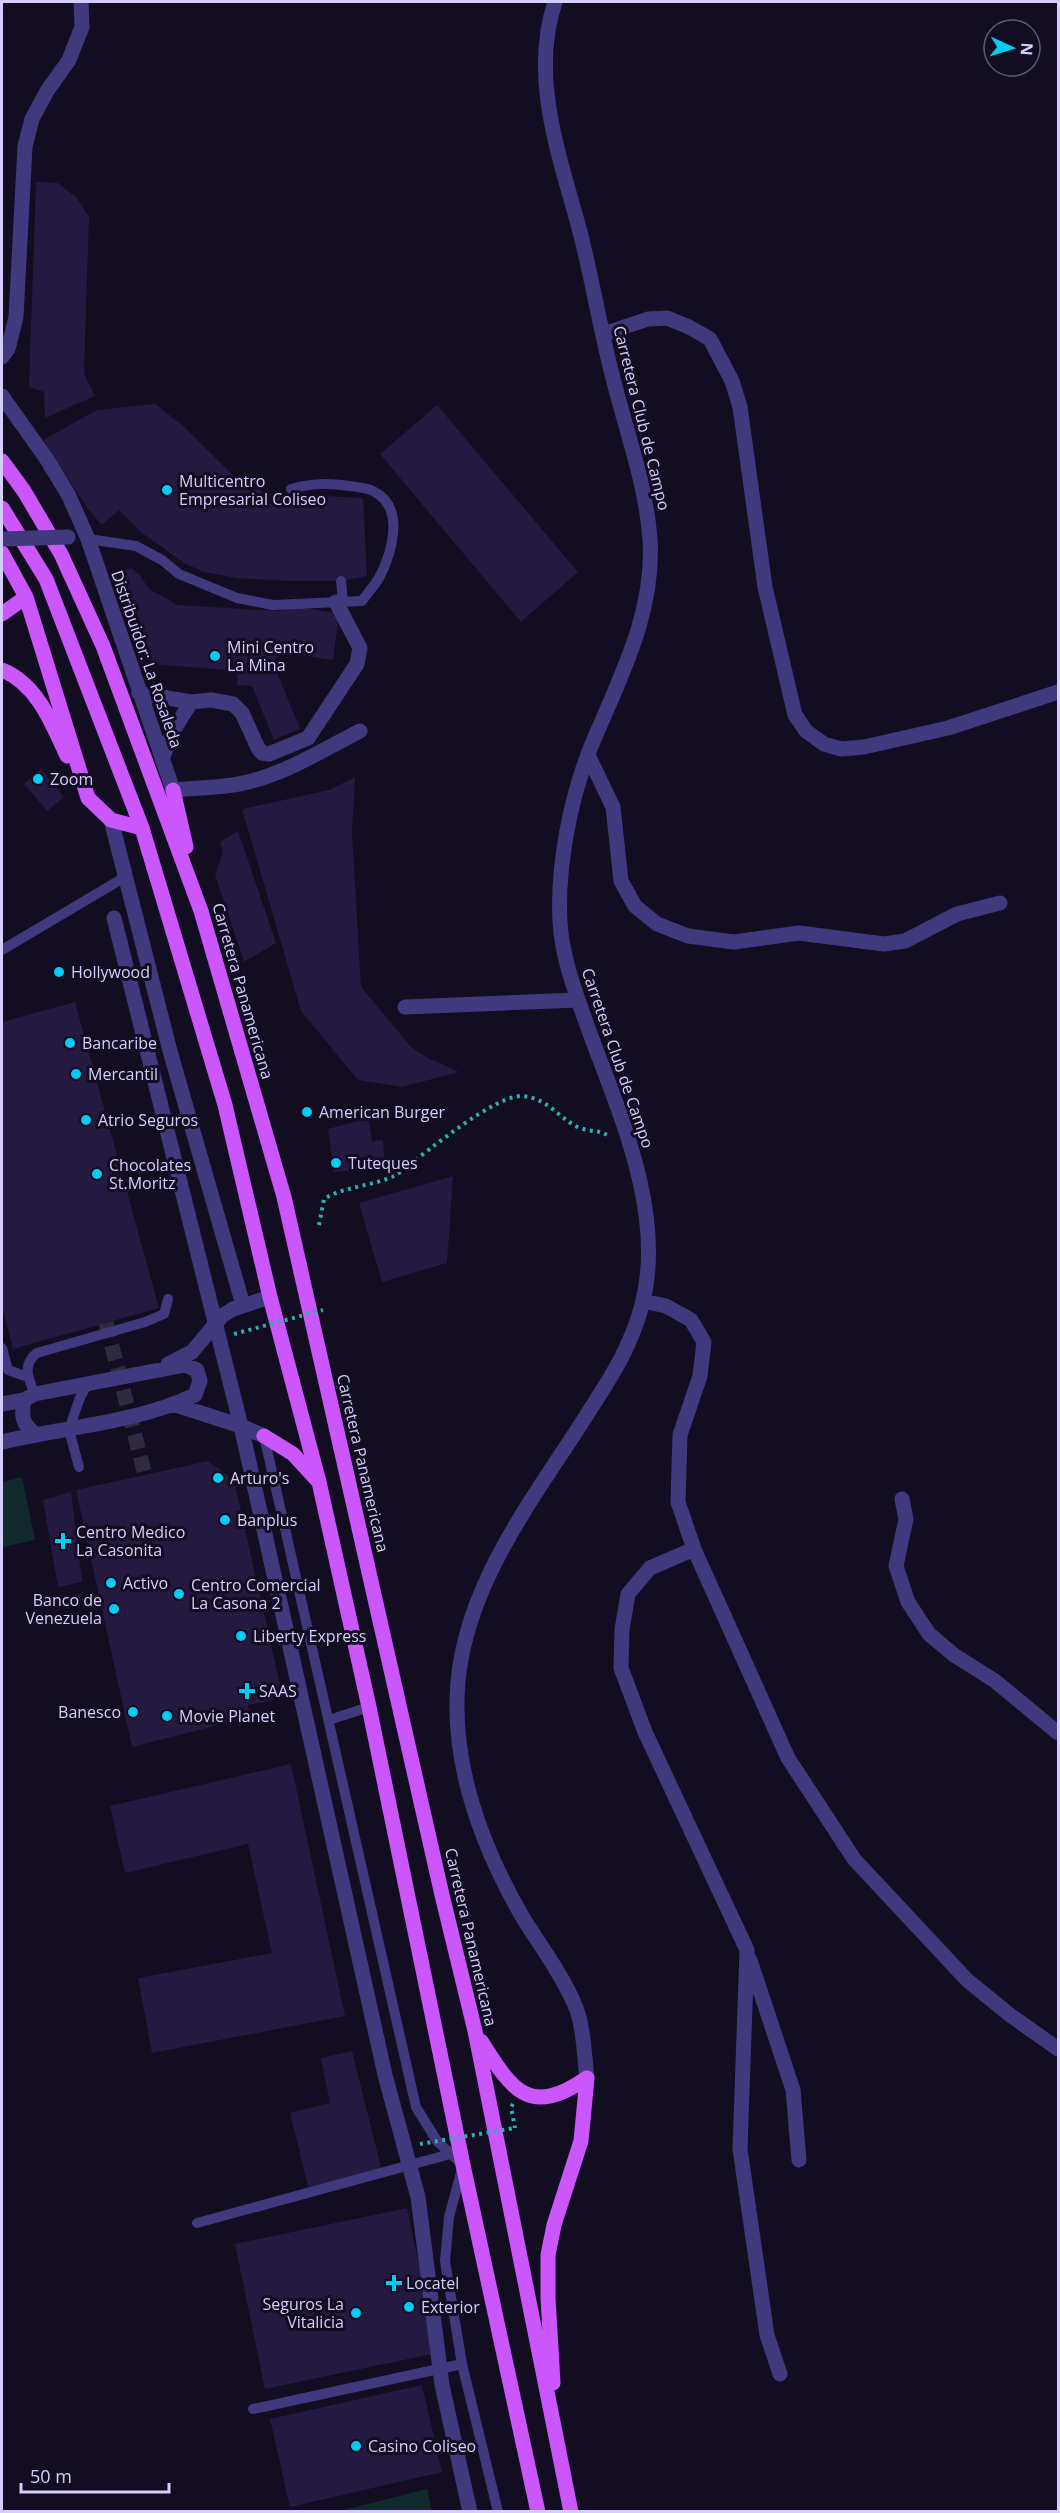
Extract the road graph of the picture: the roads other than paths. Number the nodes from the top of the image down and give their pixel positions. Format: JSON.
{"nodes":[{"id":1,"x":81,"y":2,"type":"edge"},
{"id":2,"x":555,"y":2,"type":"edge"},
{"id":3,"x":603,"y":334,"type":"junction"},
{"id":4,"x":2,"y":357,"type":"edge"},
{"id":5,"x":2,"y":396,"type":"edge"},
{"id":6,"x":2,"y":461,"type":"edge"},
{"id":7,"x":291,"y":489,"type":"dead end"},
{"id":8,"x":2,"y":508,"type":"edge"},
{"id":9,"x":2,"y":539,"type":"edge"},
{"id":10,"x":88,"y":539,"type":"junction"},
{"id":11,"x":2,"y":554,"type":"edge"},
{"id":12,"x":341,"y":581,"type":"dead end"},
{"id":13,"x":26,"y":597,"type":"junction"},
{"id":14,"x":339,"y":602,"type":"junction"},
{"id":15,"x":2,"y":614,"type":"edge"},
{"id":16,"x":2,"y":670,"type":"edge"},
{"id":17,"x":1059,"y":692,"type":"edge"},
{"id":18,"x":139,"y":693,"type":"junction"},
{"id":19,"x":191,"y":702,"type":"junction"},
{"id":20,"x":360,"y":731,"type":"dead end"},
{"id":21,"x":588,"y":754,"type":"junction"},
{"id":22,"x":162,"y":759,"type":"junction"},
{"id":23,"x":173,"y":790,"type":"junction"},
{"id":24,"x":87,"y":798,"type":"junction"},
{"id":25,"x":111,"y":820,"type":"junction"},
{"id":26,"x":142,"y":828,"type":"junction"},
{"id":27,"x":125,"y":877,"type":"junction"},
{"id":28,"x":1000,"y":903,"type":"dead end"},
{"id":29,"x":201,"y":911,"type":"junction"},
{"id":30,"x":114,"y":918,"type":"dead end"},
{"id":31,"x":2,"y":950,"type":"edge"},
{"id":32,"x":578,"y":1000,"type":"junction"},
{"id":33,"x":405,"y":1007,"type":"dead end"},
{"id":34,"x":270,"y":1297,"type":"junction"},
{"id":35,"x":168,"y":1299,"type":"dead end"},
{"id":36,"x":643,"y":1301,"type":"junction"},
{"id":37,"x":243,"y":1305,"type":"junction"},
{"id":38,"x":214,"y":1324,"type":"junction"},
{"id":39,"x":2,"y":1348,"type":"edge"},
{"id":40,"x":155,"y":1370,"type":"junction"},
{"id":41,"x":28,"y":1377,"type":"junction"},
{"id":42,"x":87,"y":1384,"type":"junction"},
{"id":43,"x":29,"y":1397,"type":"junction"},
{"id":44,"x":2,"y":1404,"type":"edge"},
{"id":45,"x":173,"y":1404,"type":"junction"},
{"id":46,"x":241,"y":1426,"type":"junction"},
{"id":47,"x":69,"y":1430,"type":"junction"},
{"id":48,"x":35,"y":1434,"type":"junction"},
{"id":49,"x":264,"y":1436,"type":"junction"},
{"id":50,"x":2,"y":1442,"type":"edge"},
{"id":51,"x":79,"y":1467,"type":"dead end"},
{"id":52,"x":319,"y":1482,"type":"junction"},
{"id":53,"x":902,"y":1499,"type":"dead end"},
{"id":54,"x":694,"y":1549,"type":"junction"},
{"id":55,"x":369,"y":1707,"type":"junction"},
{"id":56,"x":328,"y":1720,"type":"junction"},
{"id":57,"x":1059,"y":1733,"type":"edge"},
{"id":58,"x":747,"y":1950,"type":"junction"},
{"id":59,"x":475,"y":2031,"type":"junction"},
{"id":60,"x":1059,"y":2049,"type":"edge"},
{"id":61,"x":587,"y":2078,"type":"junction"},
{"id":62,"x":458,"y":2157,"type":"junction"},
{"id":63,"x":799,"y":2160,"type":"dead end"},
{"id":64,"x":410,"y":2164,"type":"junction"},
{"id":65,"x":197,"y":2223,"type":"dead end"},
{"id":66,"x":462,"y":2364,"type":"junction"},
{"id":67,"x":440,"y":2369,"type":"junction"},
{"id":68,"x":780,"y":2373,"type":"dead end"},
{"id":69,"x":253,"y":2409,"type":"dead end"},
{"id":70,"x":558,"y":2449,"type":"junction"},
{"id":71,"x":470,"y":2511,"type":"edge"},
{"id":72,"x":498,"y":2511,"type":"edge"},
{"id":73,"x":538,"y":2511,"type":"edge"},
{"id":74,"x":570,"y":2511,"type":"edge"},
{"id":75,"x":577,"y":2511,"type":"edge"}],
"edges":[{"from":1,"to":4,"type":"street"},
{"from":2,"to":3,"type":"street","name":"Carretera Club de Campo"},
{"from":3,"to":17,"type":"street"},
{"from":3,"to":21,"type":"street","name":"Carretera Club de Campo"},
{"from":5,"to":10,"type":"street","name":"Distribuidor: La Rosaleda"},
{"from":6,"to":29,"type":"main road","name":"Carretera Panamericana"},
{"from":7,"to":14,"type":"lane"},
{"from":8,"to":26,"type":"main road"},
{"from":9,"to":10,"type":"street","bridge":true},
{"from":10,"to":14,"type":"lane"},
{"from":10,"to":18,"type":"street","name":"Distribuidor: La Rosaleda"},
{"from":11,"to":13,"type":"main road"},
{"from":12,"to":14,"type":"lane"},
{"from":13,"to":15,"type":"main road"},
{"from":13,"to":24,"type":"main road"},
{"from":14,"to":19,"type":"street"},
{"from":16,"to":24,"type":"main road"},
{"from":18,"to":19,"type":"street"},
{"from":18,"to":22,"type":"street","name":"Distribuidor: La Rosaleda"},
{"from":19,"to":22,"type":"street"},
{"from":20,"to":23,"type":"street"},
{"from":21,"to":28,"type":"street"},
{"from":21,"to":32,"type":"street","name":"Carretera Club de Campo"},
{"from":22,"to":23,"type":"street","name":"Distribuidor: La Rosaleda"},
{"from":23,"to":29,"type":"main road"},
{"from":24,"to":25,"type":"main road"},
{"from":25,"to":26,"type":"main road"},
{"from":25,"to":27,"type":"street"},
{"from":26,"to":34,"type":"main road"},
{"from":27,"to":31,"type":"lane"},
{"from":27,"to":37,"type":"street"},
{"from":29,"to":59,"type":"main road","name":"Carretera Panamericana"},
{"from":30,"to":38,"type":"street"},
{"from":32,"to":33,"type":"street"},
{"from":32,"to":36,"type":"street","name":"Carretera Club de Campo"},
{"from":34,"to":37,"type":"street"},
{"from":34,"to":52,"type":"main road"},
{"from":35,"to":41,"type":"lane"},
{"from":36,"to":54,"type":"street"},
{"from":36,"to":61,"type":"street","name":"Carretera Club de Campo"},
{"from":37,"to":38,"type":"street"},
{"from":38,"to":40,"type":"street"},
{"from":38,"to":46,"type":"street"},
{"from":39,"to":41,"type":"lane"},
{"from":40,"to":42,"type":"street"},
{"from":40,"to":45,"type":"street"},
{"from":41,"to":43,"type":"lane"},
{"from":42,"to":43,"type":"street"},
{"from":42,"to":47,"type":"lane"},
{"from":43,"to":44,"type":"street"},
{"from":43,"to":48,"type":"street"},
{"from":45,"to":46,"type":"street"},
{"from":45,"to":47,"type":"street"},
{"from":46,"to":49,"type":"street"},
{"from":46,"to":64,"type":"street"},
{"from":47,"to":48,"type":"street"},
{"from":47,"to":51,"type":"lane"},
{"from":48,"to":50,"type":"street"},
{"from":49,"to":52,"type":"main road"},
{"from":49,"to":56,"type":"lane"},
{"from":52,"to":55,"type":"main road"},
{"from":53,"to":57,"type":"street"},
{"from":54,"to":58,"type":"street"},
{"from":54,"to":60,"type":"street"},
{"from":55,"to":56,"type":"lane"},
{"from":55,"to":62,"type":"main road"},
{"from":56,"to":62,"type":"lane"},
{"from":58,"to":63,"type":"street"},
{"from":58,"to":68,"type":"street"},
{"from":59,"to":61,"type":"main road"},
{"from":59,"to":70,"type":"main road","name":"Carretera Panamericana"},
{"from":61,"to":70,"type":"main road"},
{"from":62,"to":64,"type":"lane"},
{"from":62,"to":66,"type":"lane"},
{"from":62,"to":73,"type":"main road"},
{"from":64,"to":65,"type":"lane"},
{"from":64,"to":67,"type":"street"},
{"from":66,"to":67,"type":"lane"},
{"from":66,"to":72,"type":"lane"},
{"from":67,"to":69,"type":"lane"},
{"from":67,"to":71,"type":"street"},
{"from":70,"to":74,"type":"main road","name":"Carretera Panamericana"},
{"from":70,"to":75,"type":"main road"}]}
